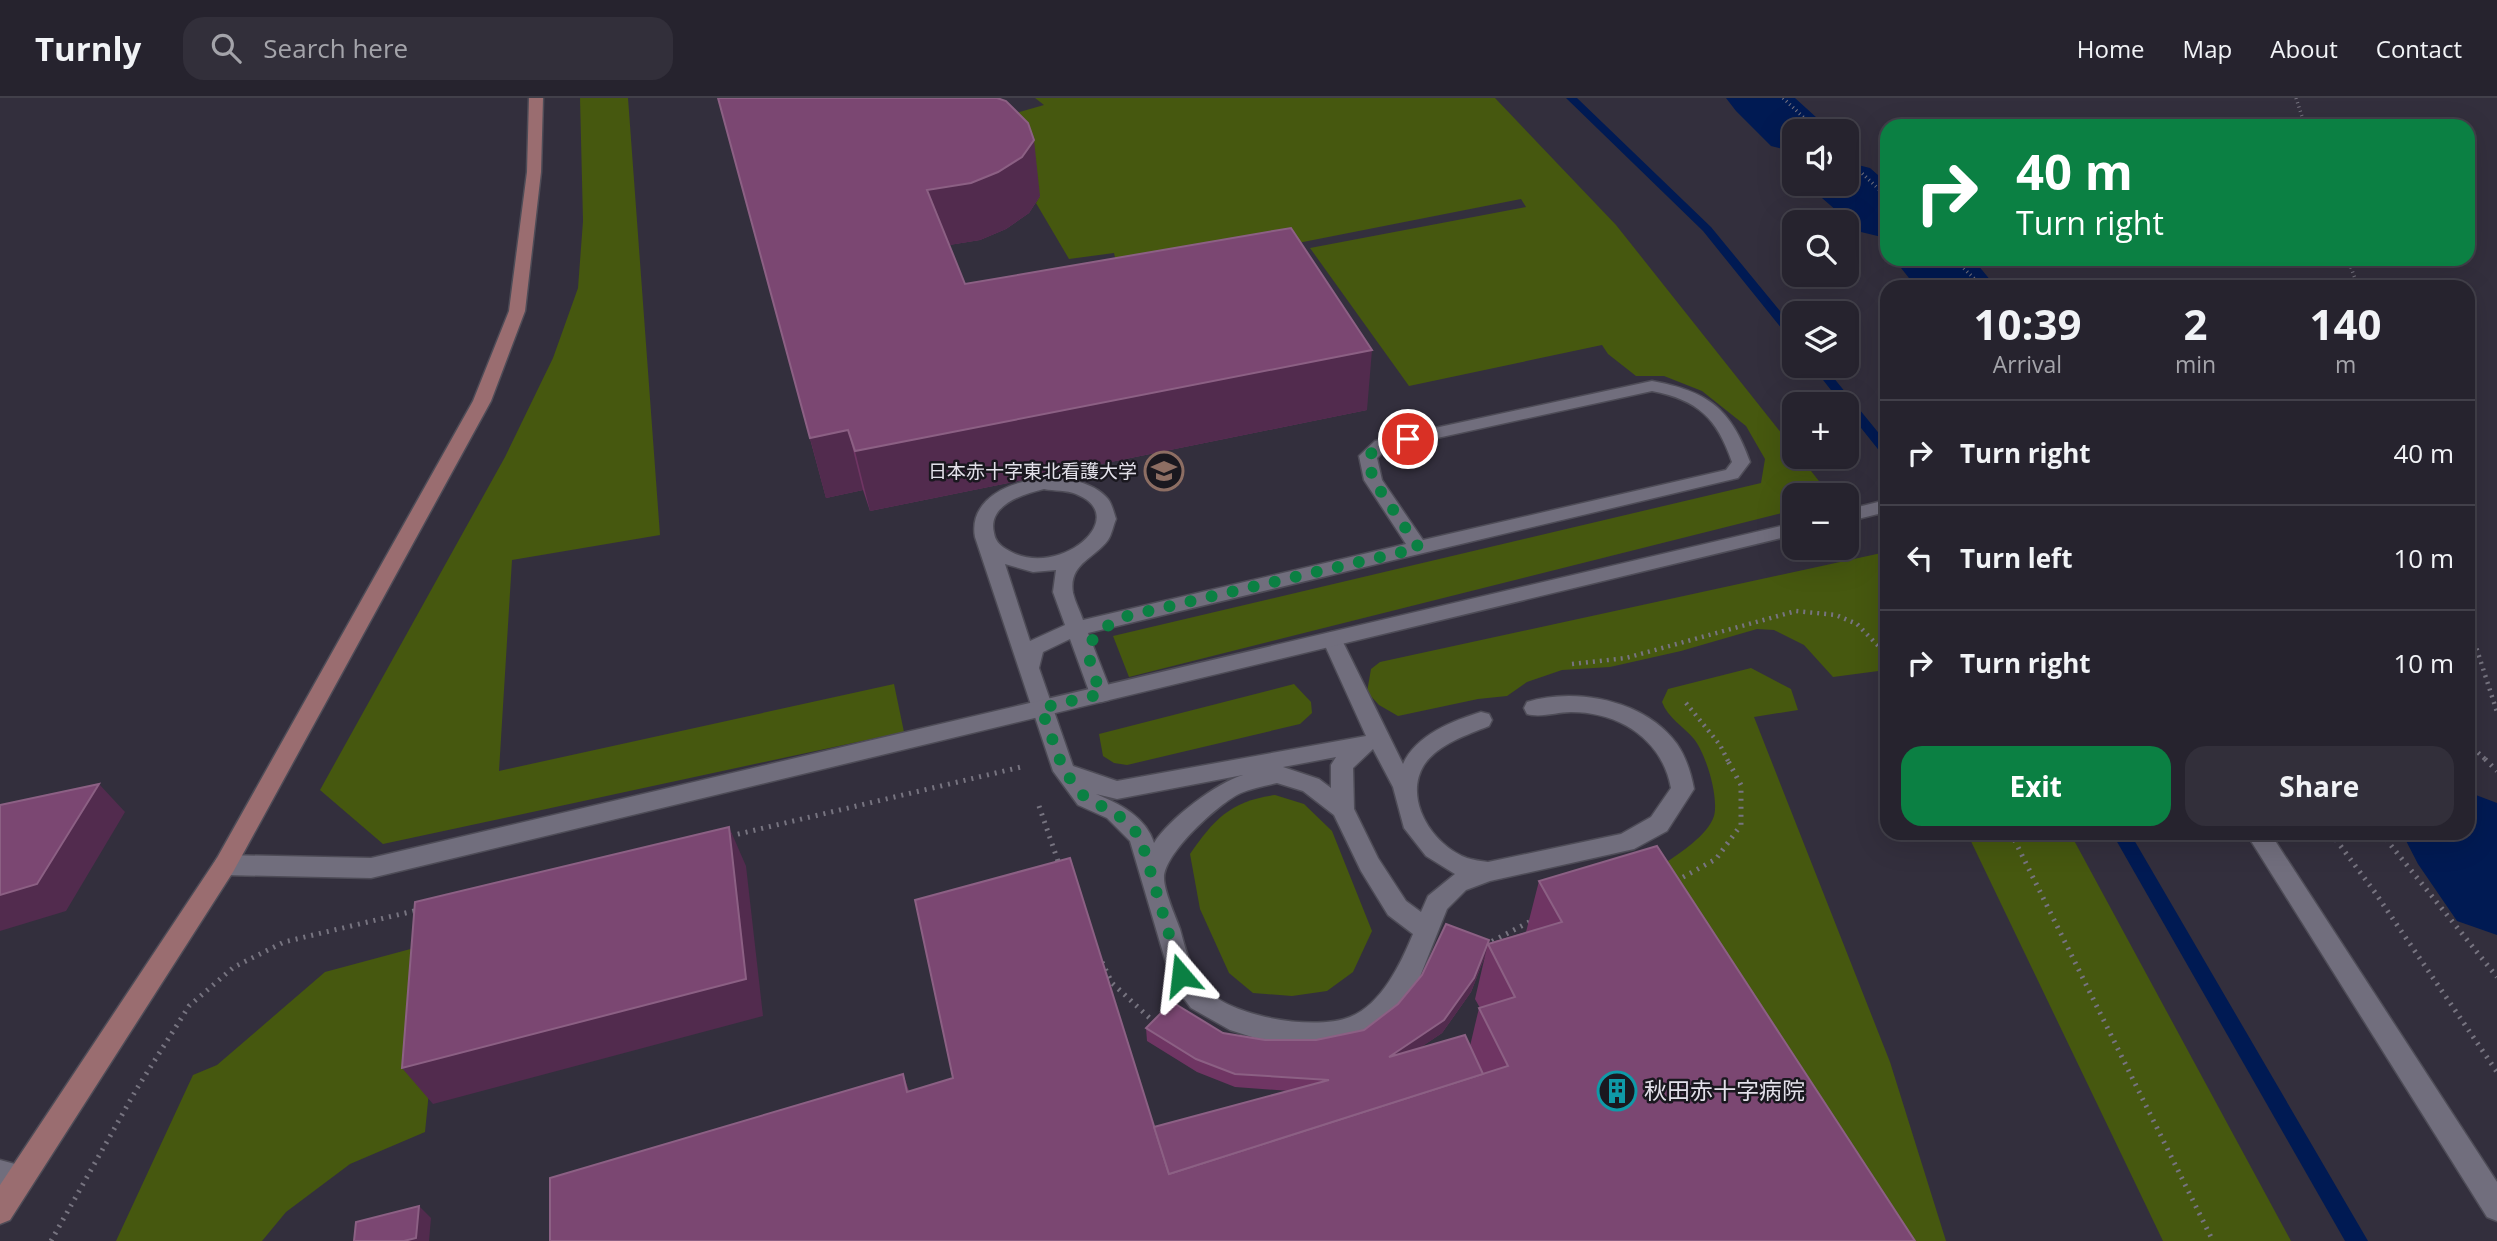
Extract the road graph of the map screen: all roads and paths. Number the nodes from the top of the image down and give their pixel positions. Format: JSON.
{"nodes":[{"id":1,"x":536,"y":98,"type":"edge"},
{"id":2,"x":1783,"y":98,"type":"edge"},
{"id":3,"x":2296,"y":98,"type":"edge"},
{"id":4,"x":1805,"y":119,"type":"edge"},
{"id":5,"x":2303,"y":119,"type":"edge"},
{"id":6,"x":1859,"y":170,"type":"edge"},
{"id":7,"x":1880,"y":190,"type":"edge"},
{"id":8,"x":1961,"y":266,"type":"edge"},
{"id":9,"x":1976,"y":280,"type":"edge"},
{"id":10,"x":1880,"y":508,"type":"edge"},
{"id":11,"x":1859,"y":513,"type":"edge"},
{"id":12,"x":1782,"y":532,"type":"edge"},
{"id":13,"x":989,"y":544,"type":"junction"},
{"id":14,"x":1419,"y":548,"type":"junction"},
{"id":15,"x":1074,"y":559,"type":"junction"},
{"id":16,"x":1123,"y":617,"type":"junction"},
{"id":17,"x":1073,"y":618,"type":"junction"},
{"id":18,"x":1332,"y":639,"type":"junction"},
{"id":19,"x":2475,"y":644,"type":"edge"},
{"id":20,"x":1880,"y":648,"type":"edge"},
{"id":21,"x":1088,"y":659,"type":"junction"},
{"id":22,"x":1564,"y":665,"type":"dead end"},
{"id":23,"x":1028,"y":669,"type":"junction"},
{"id":24,"x":1101,"y":694,"type":"junction"},
{"id":25,"x":1686,"y":703,"type":"dead end"},
{"id":26,"x":1041,"y":708,"type":"junction"},
{"id":27,"x":1535,"y":708,"type":"dead end"},
{"id":28,"x":2497,"y":712,"type":"edge"},
{"id":29,"x":1481,"y":720,"type":"dead end"},
{"id":30,"x":1371,"y":742,"type":"junction"},
{"id":31,"x":2475,"y":750,"type":"edge"},
{"id":32,"x":1064,"y":771,"type":"junction"},
{"id":33,"x":2497,"y":771,"type":"edge"},
{"id":34,"x":1029,"y":778,"type":"dead end"},
{"id":35,"x":1404,"y":787,"type":"junction"},
{"id":36,"x":1038,"y":804,"type":"dead end"},
{"id":37,"x":1343,"y":808,"type":"junction"},
{"id":38,"x":728,"y":836,"type":"edge"},
{"id":39,"x":2014,"y":840,"type":"edge"},
{"id":40,"x":2262,"y":840,"type":"edge"},
{"id":41,"x":2336,"y":840,"type":"edge"},
{"id":42,"x":2387,"y":840,"type":"edge"},
{"id":43,"x":225,"y":865,"type":"junction"},
{"id":44,"x":1061,"y":867,"type":"edge"},
{"id":45,"x":1488,"y":872,"type":"junction"},
{"id":46,"x":1152,"y":877,"type":"junction"},
{"id":47,"x":1666,"y":887,"type":"edge"},
{"id":48,"x":432,"y":907,"type":"edge"},
{"id":49,"x":1544,"y":918,"type":"edge"},
{"id":50,"x":1426,"y":930,"type":"junction"},
{"id":51,"x":1096,"y":950,"type":"edge"},
{"id":52,"x":1475,"y":950,"type":"edge"},
{"id":53,"x":2497,"y":977,"type":"edge"},
{"id":54,"x":1165,"y":1030,"type":"edge"},
{"id":55,"x":2497,"y":1072,"type":"edge"},
{"id":56,"x":10,"y":1175,"type":"edge"},
{"id":57,"x":2497,"y":1207,"type":"edge"},
{"id":58,"x":0,"y":1210,"type":"edge"},
{"id":59,"x":51,"y":1241,"type":"edge"},
{"id":60,"x":2213,"y":1241,"type":"edge"}],
"edges":[{"from":1,"to":43,"type":"street"},
{"from":2,"to":4,"type":"path"},
{"from":3,"to":5,"type":"path"},
{"from":6,"to":7,"type":"path"},
{"from":8,"to":9,"type":"path"},
{"from":10,"to":11,"type":"street"},
{"from":12,"to":18,"type":"street"},
{"from":13,"to":15,"type":"street"},
{"from":13,"to":15,"type":"street"},
{"from":13,"to":23,"type":"street"},
{"from":14,"to":14,"type":"street"},
{"from":14,"to":16,"type":"street"},
{"from":15,"to":17,"type":"street"},
{"from":16,"to":17,"type":"street"},
{"from":16,"to":21,"type":"street"},
{"from":17,"to":21,"type":"street"},
{"from":17,"to":23,"type":"street"},
{"from":18,"to":24,"type":"street"},
{"from":18,"to":30,"type":"street"},
{"from":19,"to":28,"type":"path"},
{"from":20,"to":22,"type":"path"},
{"from":21,"to":24,"type":"street"},
{"from":23,"to":26,"type":"street"},
{"from":24,"to":26,"type":"street"},
{"from":25,"to":47,"type":"path"},
{"from":26,"to":32,"type":"street"},
{"from":26,"to":43,"type":"street"},
{"from":27,"to":45,"type":"street"},
{"from":29,"to":35,"type":"street"},
{"from":30,"to":32,"type":"street"},
{"from":30,"to":35,"type":"street"},
{"from":30,"to":37,"type":"street"},
{"from":31,"to":33,"type":"path"},
{"from":32,"to":46,"type":"street"},
{"from":34,"to":38,"type":"path"},
{"from":35,"to":45,"type":"street"},
{"from":36,"to":44,"type":"path"},
{"from":37,"to":46,"type":"street"},
{"from":37,"to":50,"type":"street"},
{"from":39,"to":60,"type":"path"},
{"from":40,"to":57,"type":"street"},
{"from":41,"to":55,"type":"path"},
{"from":42,"to":53,"type":"path"},
{"from":43,"to":56,"type":"street"},
{"from":45,"to":50,"type":"street"},
{"from":46,"to":50,"type":"street"},
{"from":48,"to":59,"type":"path"},
{"from":49,"to":52,"type":"path"},
{"from":51,"to":54,"type":"path"},
{"from":56,"to":58,"type":"street"}]}
